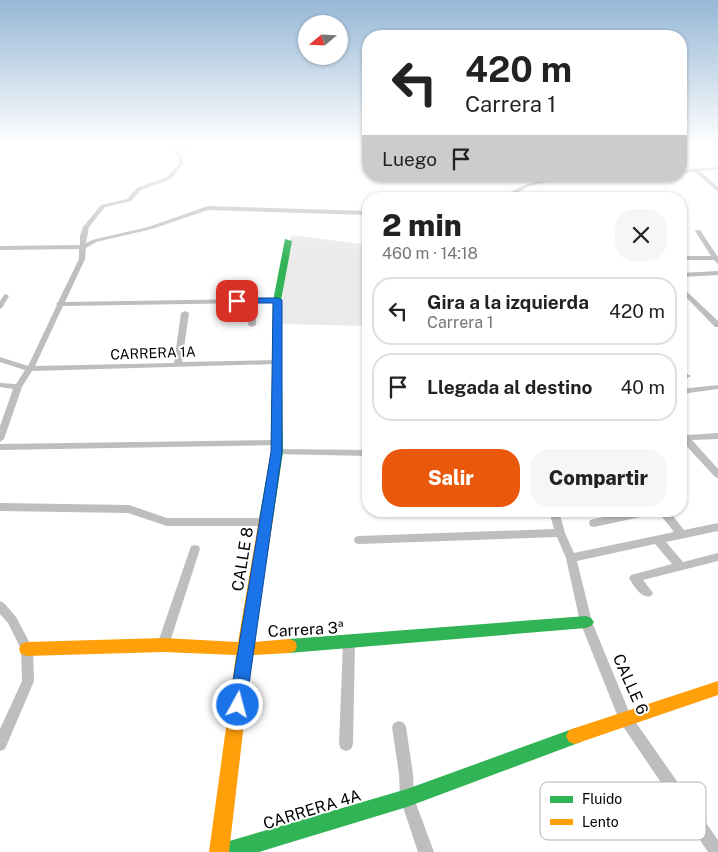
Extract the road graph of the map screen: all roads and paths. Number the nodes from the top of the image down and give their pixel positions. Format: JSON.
{"nodes":[{"id":1,"x":153,"y":184,"type":"edge"},
{"id":2,"x":535,"y":184,"type":"edge"},
{"id":3,"x":715,"y":185,"type":"edge"},
{"id":4,"x":718,"y":190,"type":"edge"},
{"id":5,"x":513,"y":192,"type":"edge"},
{"id":6,"x":362,"y":213,"type":"edge"},
{"id":7,"x":698,"y":231,"type":"dead end"},
{"id":8,"x":288,"y":241,"type":"dead end"},
{"id":9,"x":82,"y":247,"type":"junction"},
{"id":10,"x":0,"y":248,"type":"edge"},
{"id":11,"x":687,"y":256,"type":"edge"},
{"id":12,"x":717,"y":260,"type":"edge"},
{"id":13,"x":718,"y":273,"type":"edge"},
{"id":14,"x":687,"y":275,"type":"edge"},
{"id":15,"x":687,"y":294,"type":"edge"},
{"id":16,"x":6,"y":296,"type":"dead end"},
{"id":17,"x":254,"y":300,"type":"junction"},
{"id":18,"x":278,"y":300,"type":"junction"},
{"id":19,"x":59,"y":304,"type":"junction"},
{"id":20,"x":0,"y":307,"type":"edge"},
{"id":21,"x":185,"y":313,"type":"dead end"},
{"id":22,"x":252,"y":325,"type":"dead end"},
{"id":23,"x":718,"y":325,"type":"edge"},
{"id":24,"x":0,"y":359,"type":"edge"},
{"id":25,"x":278,"y":362,"type":"junction"},
{"id":26,"x":178,"y":365,"type":"junction"},
{"id":27,"x":30,"y":369,"type":"junction"},
{"id":28,"x":0,"y":384,"type":"edge"},
{"id":29,"x":18,"y":387,"type":"junction"},
{"id":30,"x":718,"y":387,"type":"edge"},
{"id":31,"x":687,"y":391,"type":"edge"},
{"id":32,"x":3,"y":424,"type":"edge"},
{"id":33,"x":718,"y":436,"type":"edge"},
{"id":34,"x":687,"y":437,"type":"edge"},
{"id":35,"x":0,"y":439,"type":"edge"},
{"id":36,"x":687,"y":441,"type":"edge"},
{"id":37,"x":0,"y":447,"type":"edge"},
{"id":38,"x":276,"y":448,"type":"junction"},
{"id":39,"x":362,"y":453,"type":"edge"},
{"id":40,"x":718,"y":475,"type":"edge"},
{"id":41,"x":0,"y":506,"type":"edge"},
{"id":42,"x":556,"y":517,"type":"edge"},
{"id":43,"x":624,"y":517,"type":"edge"},
{"id":44,"x":668,"y":517,"type":"edge"},
{"id":45,"x":264,"y":522,"type":"junction"},
{"id":46,"x":594,"y":523,"type":"dead end"},
{"id":47,"x":718,"y":528,"type":"edge"},
{"id":48,"x":560,"y":533,"type":"junction"},
{"id":49,"x":682,"y":535,"type":"junction"},
{"id":50,"x":359,"y":540,"type":"dead end"},
{"id":51,"x":658,"y":540,"type":"junction"},
{"id":52,"x":195,"y":549,"type":"dead end"},
{"id":53,"x":718,"y":557,"type":"edge"},
{"id":54,"x":571,"y":558,"type":"junction"},
{"id":55,"x":680,"y":566,"type":"junction"},
{"id":56,"x":647,"y":593,"type":"dead end"},
{"id":57,"x":0,"y":606,"type":"edge"},
{"id":58,"x":586,"y":622,"type":"junction"},
{"id":59,"x":349,"y":643,"type":"junction"},
{"id":60,"x":163,"y":645,"type":"junction"},
{"id":61,"x":27,"y":649,"type":"junction"},
{"id":62,"x":245,"y":649,"type":"junction"},
{"id":63,"x":718,"y":688,"type":"edge"},
{"id":64,"x":625,"y":718,"type":"junction"},
{"id":65,"x":399,"y":728,"type":"dead end"},
{"id":66,"x":0,"y":744,"type":"edge"},
{"id":67,"x":346,"y":744,"type":"dead end"},
{"id":68,"x":669,"y":782,"type":"edge"},
{"id":69,"x":406,"y":798,"type":"junction"},
{"id":70,"x":706,"y":836,"type":"edge"},
{"id":71,"x":219,"y":852,"type":"edge"},
{"id":72,"x":226,"y":852,"type":"edge"},
{"id":73,"x":426,"y":852,"type":"edge"},
{"id":74,"x":717,"y":852,"type":"edge"}],
"edges":[{"from":1,"to":9,"type":"street"},
{"from":2,"to":5,"type":"street"},
{"from":3,"to":4,"type":"street"},
{"from":6,"to":9,"type":"street"},
{"from":7,"to":12,"type":"street"},
{"from":8,"to":18,"type":"street","name":"CALLE 8"},
{"from":9,"to":10,"type":"street"},
{"from":9,"to":19,"type":"street"},
{"from":11,"to":12,"type":"street"},
{"from":13,"to":14,"type":"street"},
{"from":15,"to":23,"type":"street"},
{"from":16,"to":20,"type":"street"},
{"from":17,"to":18,"type":"street"},
{"from":17,"to":19,"type":"street"},
{"from":17,"to":22,"type":"street"},
{"from":18,"to":25,"type":"street","name":"CALLE 8"},
{"from":19,"to":27,"type":"street"},
{"from":21,"to":26,"type":"street"},
{"from":24,"to":27,"type":"street","name":"CARRERA 1A"},
{"from":25,"to":26,"type":"street","name":"CARRERA 1A"},
{"from":25,"to":38,"type":"street","name":"CALLE 8"},
{"from":26,"to":27,"type":"street","name":"CARRERA 1A"},
{"from":27,"to":29,"type":"street"},
{"from":28,"to":29,"type":"street"},
{"from":29,"to":32,"type":"street"},
{"from":30,"to":31,"type":"street"},
{"from":32,"to":35,"type":"street"},
{"from":33,"to":34,"type":"street"},
{"from":36,"to":40,"type":"street"},
{"from":37,"to":38,"type":"street"},
{"from":38,"to":39,"type":"street"},
{"from":38,"to":45,"type":"street","name":"CALLE 8"},
{"from":41,"to":45,"type":"street"},
{"from":42,"to":48,"type":"street","name":"CALLE 6"},
{"from":43,"to":46,"type":"street"},
{"from":44,"to":49,"type":"street"},
{"from":45,"to":62,"type":"street","name":"CALLE 8"},
{"from":47,"to":49,"type":"street"},
{"from":48,"to":50,"type":"street"},
{"from":48,"to":54,"type":"street","name":"CALLE 6"},
{"from":49,"to":51,"type":"street"},
{"from":51,"to":54,"type":"street"},
{"from":51,"to":55,"type":"street"},
{"from":52,"to":60,"type":"street"},
{"from":53,"to":55,"type":"street"},
{"from":54,"to":58,"type":"street","name":"CALLE 6"},
{"from":55,"to":56,"type":"street"},
{"from":57,"to":61,"type":"street"},
{"from":58,"to":59,"type":"street","name":"Carrera 3ª"},
{"from":58,"to":64,"type":"street","name":"CALLE 6"},
{"from":59,"to":62,"type":"street","name":"Carrera 3ª"},
{"from":59,"to":67,"type":"street"},
{"from":60,"to":61,"type":"street","name":"Carrera 3ª"},
{"from":60,"to":62,"type":"street","name":"Carrera 3ª"},
{"from":61,"to":66,"type":"street"},
{"from":62,"to":71,"type":"street","name":"CALLE 8"},
{"from":63,"to":64,"type":"street","name":"CARRERA 4A"},
{"from":64,"to":68,"type":"street","name":"CALLE 6"},
{"from":64,"to":69,"type":"street","name":"CARRERA 4A"},
{"from":65,"to":69,"type":"street"},
{"from":69,"to":72,"type":"street","name":"CARRERA 4A"},
{"from":69,"to":73,"type":"street"},
{"from":70,"to":74,"type":"street","name":"CALLE 6"}]}
